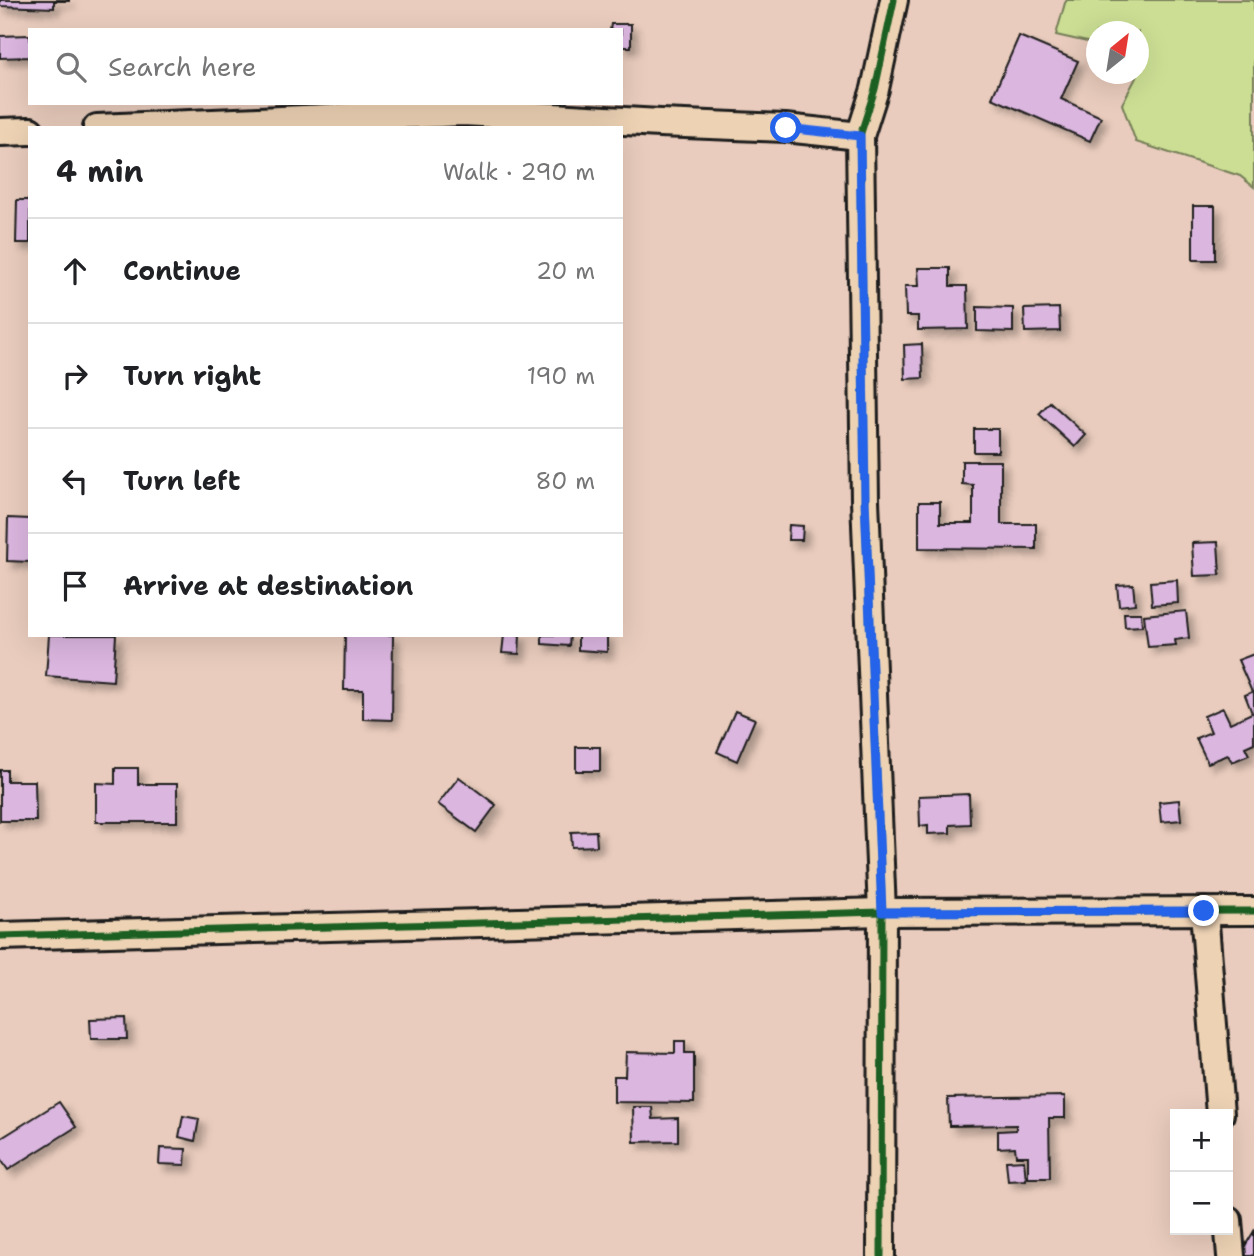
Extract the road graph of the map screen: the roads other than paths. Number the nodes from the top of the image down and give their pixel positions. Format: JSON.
{"nodes":[{"id":1,"x":894,"y":0,"type":"edge"},
{"id":2,"x":143,"y":126,"type":"edge"},
{"id":3,"x":28,"y":131,"type":"edge"},
{"id":4,"x":0,"y":132,"type":"edge"},
{"id":5,"x":860,"y":136,"type":"junction"},
{"id":6,"x":1204,"y":911,"type":"junction"},
{"id":7,"x":1254,"y":911,"type":"edge"},
{"id":8,"x":882,"y":912,"type":"junction"},
{"id":9,"x":0,"y":936,"type":"edge"},
{"id":10,"x":1220,"y":1109,"type":"edge"},
{"id":11,"x":1229,"y":1235,"type":"edge"},
{"id":12,"x":881,"y":1256,"type":"edge"},
{"id":13,"x":1231,"y":1256,"type":"edge"}],
"edges":[{"from":1,"to":5,"type":"street"},
{"from":2,"to":5,"type":"street"},
{"from":3,"to":4,"type":"street"},
{"from":5,"to":8,"type":"street"},
{"from":6,"to":7,"type":"street"},
{"from":6,"to":8,"type":"street"},
{"from":6,"to":10,"type":"street"},
{"from":8,"to":9,"type":"street"},
{"from":8,"to":12,"type":"street"},
{"from":11,"to":13,"type":"street"}]}
